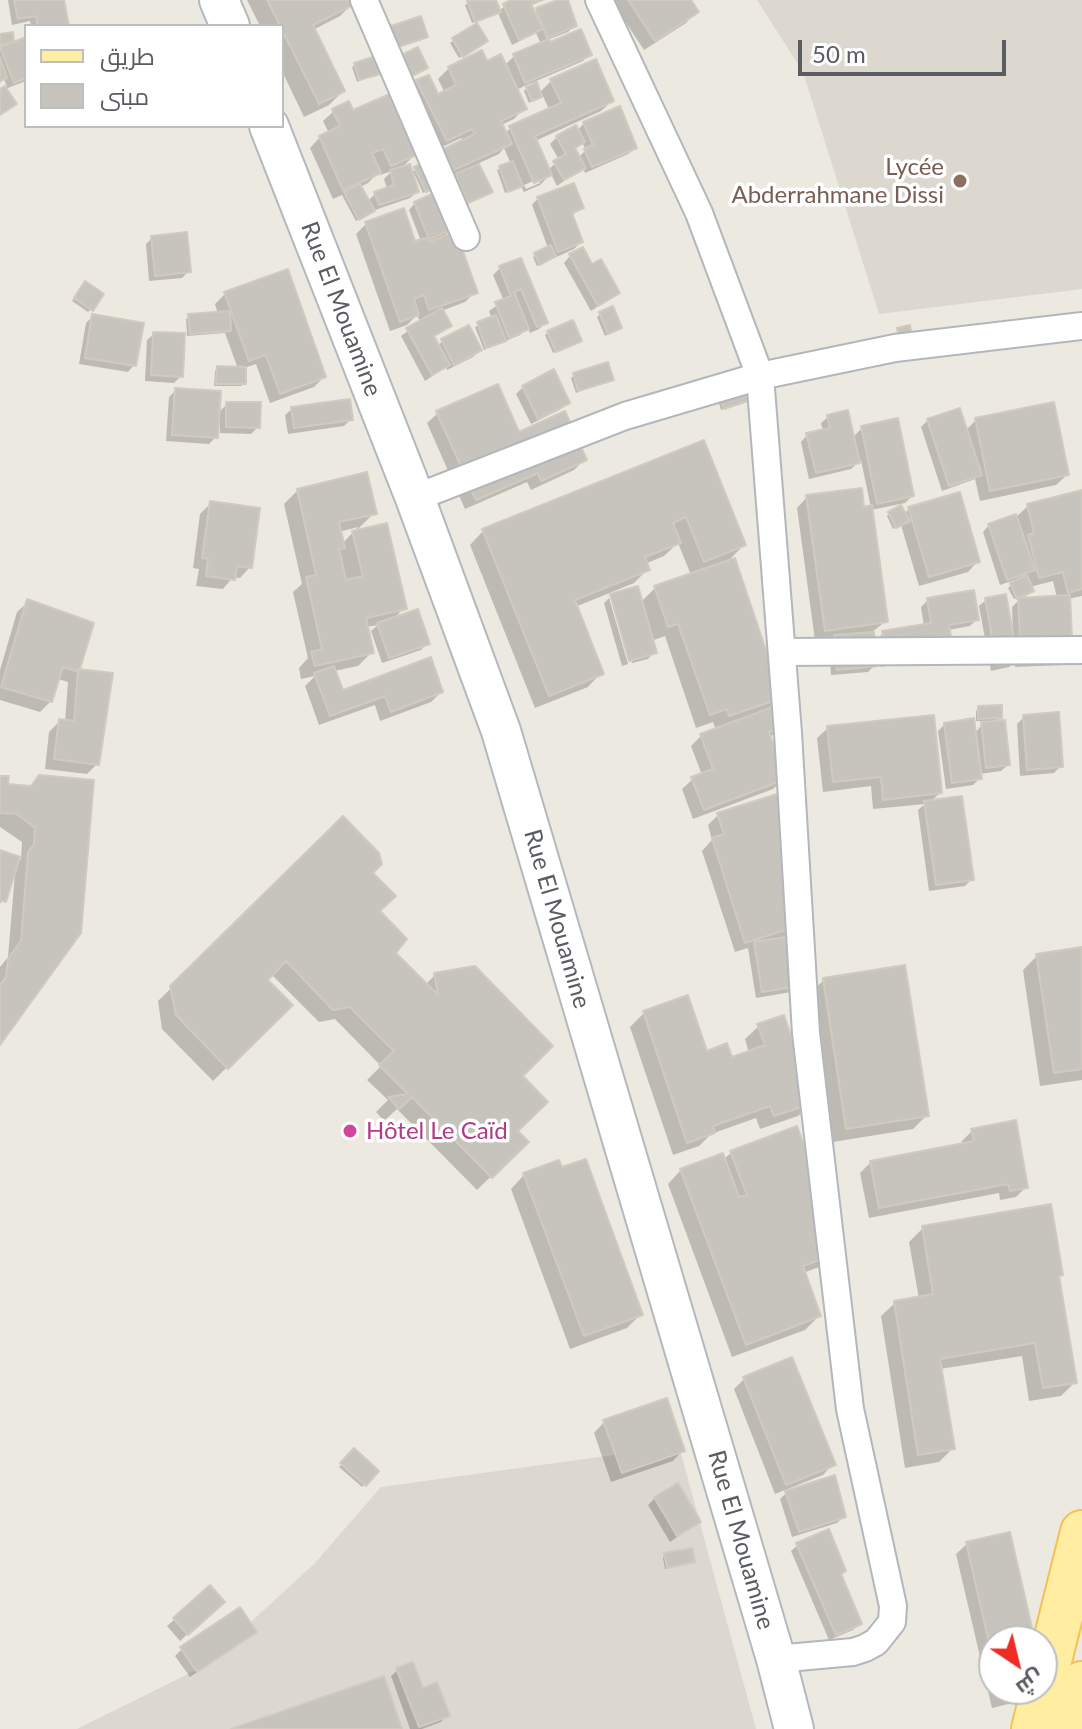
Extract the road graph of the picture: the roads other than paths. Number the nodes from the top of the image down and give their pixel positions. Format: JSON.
{"nodes":[{"id":1,"x":219,"y":0,"type":"edge"},
{"id":2,"x":364,"y":0,"type":"edge"},
{"id":3,"x":599,"y":0,"type":"edge"},
{"id":4,"x":229,"y":24,"type":"edge"},
{"id":5,"x":270,"y":128,"type":"edge"},
{"id":6,"x":466,"y":237,"type":"dead end"},
{"id":7,"x":1082,"y":326,"type":"edge"},
{"id":8,"x":760,"y":376,"type":"junction"},
{"id":9,"x":415,"y":498,"type":"junction"},
{"id":10,"x":1082,"y":650,"type":"edge"},
{"id":11,"x":782,"y":652,"type":"junction"},
{"id":12,"x":1082,"y":1532,"type":"edge"},
{"id":13,"x":776,"y":1659,"type":"junction"},
{"id":14,"x":1082,"y":1683,"type":"edge"},
{"id":15,"x":794,"y":1729,"type":"edge"},
{"id":16,"x":1033,"y":1729,"type":"edge"},
{"id":17,"x":1072,"y":1729,"type":"edge"}],
"edges":[{"from":1,"to":4,"type":"main road"},
{"from":2,"to":6,"type":"street"},
{"from":3,"to":8,"type":"street"},
{"from":5,"to":9,"type":"main road","name":"Rue El Mouamine"},
{"from":7,"to":8,"type":"street"},
{"from":8,"to":9,"type":"street"},
{"from":8,"to":11,"type":"street"},
{"from":9,"to":13,"type":"main road","name":"Rue El Mouamine"},
{"from":10,"to":11,"type":"street"},
{"from":11,"to":13,"type":"street"},
{"from":12,"to":16,"type":"main road"},
{"from":13,"to":15,"type":"main road","name":"Rue El Mouamine"},
{"from":14,"to":17,"type":"main road"}]}
